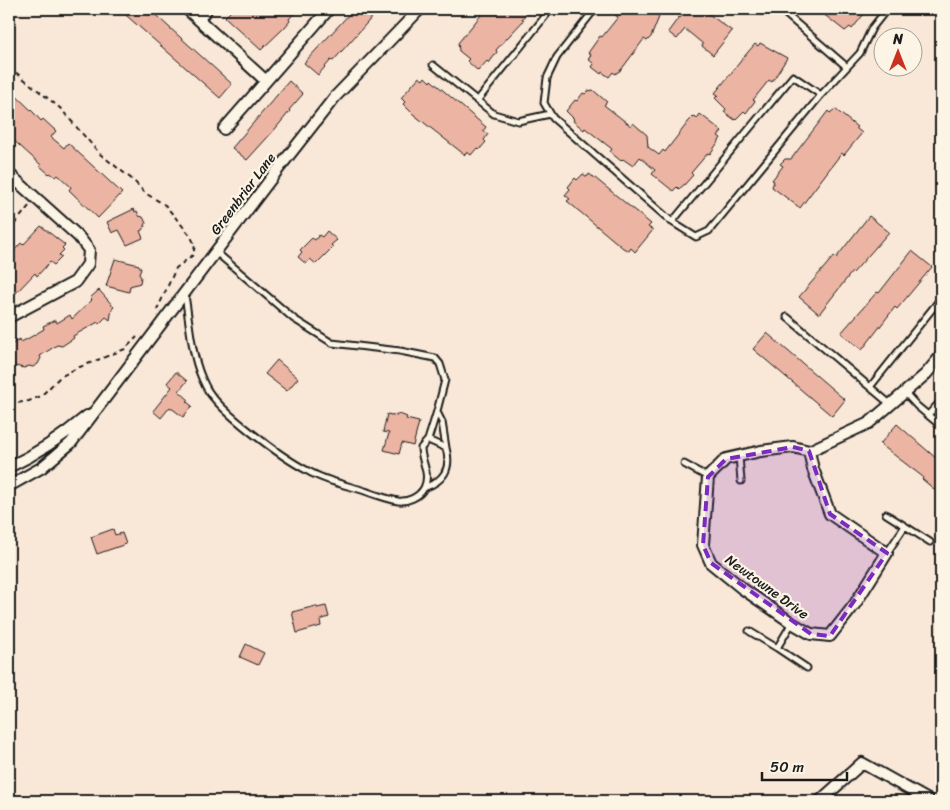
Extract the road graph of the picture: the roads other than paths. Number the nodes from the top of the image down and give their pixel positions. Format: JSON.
{"nodes":[{"id":1,"x":186,"y":9,"type":"edge"},
{"id":2,"x":208,"y":9,"type":"edge"},
{"id":3,"x":329,"y":9,"type":"edge"},
{"id":4,"x":420,"y":9,"type":"edge"},
{"id":5,"x":551,"y":9,"type":"edge"},
{"id":6,"x":595,"y":9,"type":"edge"},
{"id":7,"x":754,"y":9,"type":"edge"},
{"id":8,"x":762,"y":9,"type":"edge"},
{"id":9,"x":781,"y":9,"type":"edge"},
{"id":10,"x":887,"y":9,"type":"edge"},
{"id":11,"x":199,"y":19,"type":"junction"},
{"id":12,"x":433,"y":64,"type":"dead end"},
{"id":13,"x":847,"y":67,"type":"junction"},
{"id":14,"x":266,"y":81,"type":"junction"},
{"id":15,"x":821,"y":96,"type":"junction"},
{"id":16,"x":477,"y":101,"type":"junction"},
{"id":17,"x":550,"y":114,"type":"junction"},
{"id":18,"x":224,"y":130,"type":"dead end"},
{"id":19,"x":9,"y":174,"type":"edge"},
{"id":20,"x":672,"y":222,"type":"junction"},
{"id":21,"x":216,"y":252,"type":"junction"},
{"id":22,"x":185,"y":294,"type":"junction"},
{"id":23,"x":941,"y":298,"type":"edge"},
{"id":24,"x":9,"y":317,"type":"edge"},
{"id":25,"x":787,"y":317,"type":"dead end"},
{"id":26,"x":941,"y":356,"type":"edge"},
{"id":27,"x":870,"y":387,"type":"junction"},
{"id":28,"x":905,"y":393,"type":"junction"},
{"id":29,"x":941,"y":401,"type":"edge"},
{"id":30,"x":891,"y":405,"type":"junction"},
{"id":31,"x":99,"y":406,"type":"junction"},
{"id":32,"x":437,"y":412,"type":"junction"},
{"id":33,"x":928,"y":415,"type":"junction"},
{"id":34,"x":941,"y":426,"type":"edge"},
{"id":35,"x":428,"y":440,"type":"junction"},
{"id":36,"x":446,"y":448,"type":"junction"},
{"id":37,"x":809,"y":452,"type":"junction"},
{"id":38,"x":739,"y":456,"type":"junction"},
{"id":39,"x":684,"y":464,"type":"dead end"},
{"id":40,"x":9,"y":468,"type":"edge"},
{"id":41,"x":708,"y":477,"type":"junction"},
{"id":42,"x":741,"y":480,"type":"dead end"},
{"id":43,"x":9,"y":486,"type":"edge"},
{"id":44,"x":424,"y":488,"type":"junction"},
{"id":45,"x":886,"y":514,"type":"dead end"},
{"id":46,"x":905,"y":526,"type":"junction"},
{"id":47,"x":930,"y":542,"type":"dead end"},
{"id":48,"x":887,"y":553,"type":"junction"},
{"id":49,"x":792,"y":623,"type":"junction"},
{"id":50,"x":749,"y":631,"type":"dead end"},
{"id":51,"x":777,"y":648,"type":"junction"},
{"id":52,"x":807,"y":668,"type":"dead end"},
{"id":53,"x":820,"y":801,"type":"edge"},
{"id":54,"x":930,"y":801,"type":"edge"}],
"edges":[{"from":1,"to":11,"type":"street"},
{"from":2,"to":11,"type":"street"},
{"from":3,"to":14,"type":"street"},
{"from":4,"to":21,"type":"street","name":"Greenbriar Lane"},
{"from":5,"to":16,"type":"lane"},
{"from":6,"to":17,"type":"lane"},
{"from":7,"to":8,"type":"lane"},
{"from":9,"to":13,"type":"lane"},
{"from":10,"to":13,"type":"lane"},
{"from":11,"to":14,"type":"street"},
{"from":12,"to":16,"type":"lane"},
{"from":13,"to":15,"type":"lane"},
{"from":14,"to":18,"type":"street"},
{"from":15,"to":20,"type":"lane"},
{"from":15,"to":20,"type":"lane"},
{"from":16,"to":17,"type":"lane"},
{"from":17,"to":20,"type":"lane"},
{"from":19,"to":24,"type":"street"},
{"from":21,"to":22,"type":"street","name":"Greenbriar Lane"},
{"from":21,"to":32,"type":"lane"},
{"from":22,"to":31,"type":"street","name":"Greenbriar Lane"},
{"from":22,"to":44,"type":"lane"},
{"from":23,"to":27,"type":"lane"},
{"from":25,"to":27,"type":"lane"},
{"from":26,"to":28,"type":"street"},
{"from":27,"to":30,"type":"lane"},
{"from":28,"to":30,"type":"street"},
{"from":28,"to":33,"type":"lane"},
{"from":29,"to":33,"type":"lane"},
{"from":30,"to":37,"type":"street"},
{"from":31,"to":40,"type":"street"},
{"from":31,"to":43,"type":"street"},
{"from":32,"to":35,"type":"lane"},
{"from":32,"to":36,"type":"lane"},
{"from":33,"to":34,"type":"lane"},
{"from":35,"to":36,"type":"lane"},
{"from":35,"to":44,"type":"lane"},
{"from":36,"to":44,"type":"lane"},
{"from":37,"to":38,"type":"street"},
{"from":37,"to":48,"type":"street"},
{"from":38,"to":41,"type":"street"},
{"from":38,"to":42,"type":"lane"},
{"from":39,"to":41,"type":"lane"},
{"from":41,"to":49,"type":"street","name":"Newtowne Drive"},
{"from":45,"to":46,"type":"lane"},
{"from":46,"to":47,"type":"lane"},
{"from":46,"to":48,"type":"lane"},
{"from":48,"to":49,"type":"street","name":"Newtowne Drive"},
{"from":49,"to":51,"type":"lane"},
{"from":50,"to":51,"type":"lane"},
{"from":51,"to":52,"type":"lane"},
{"from":53,"to":54,"type":"street"}]}
